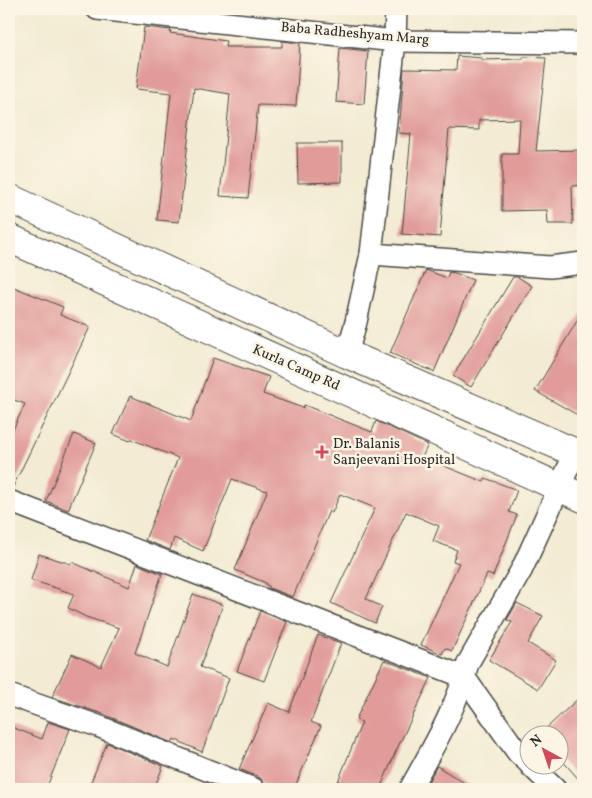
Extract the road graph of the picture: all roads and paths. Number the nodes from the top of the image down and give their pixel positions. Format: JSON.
{"nodes":[{"id":1,"x":97,"y":9,"type":"edge"},
{"id":2,"x":396,"y":9,"type":"edge"},
{"id":3,"x":395,"y":40,"type":"junction"},
{"id":4,"x":583,"y":43,"type":"edge"},
{"id":5,"x":9,"y":198,"type":"edge"},
{"id":6,"x":9,"y":238,"type":"edge"},
{"id":7,"x":370,"y":254,"type":"junction"},
{"id":8,"x":583,"y":263,"type":"edge"},
{"id":9,"x":347,"y":354,"type":"junction"},
{"id":10,"x":579,"y":455,"type":"edge"},
{"id":11,"x":571,"y":492,"type":"edge"},
{"id":12,"x":9,"y":501,"type":"edge"},
{"id":13,"x":464,"y":677,"type":"junction"},
{"id":14,"x":9,"y":695,"type":"edge"},
{"id":15,"x":520,"y":755,"type":"edge"},
{"id":16,"x":541,"y":776,"type":"edge"},
{"id":17,"x":254,"y":789,"type":"edge"},
{"id":18,"x":410,"y":789,"type":"edge"},
{"id":19,"x":555,"y":789,"type":"edge"}],
"edges":[{"from":1,"to":3,"type":"street","name":"Baba Radheshyam Marg"},
{"from":2,"to":3,"type":"street"},
{"from":3,"to":4,"type":"street","name":"Baba Radheshyam Marg"},
{"from":3,"to":7,"type":"street"},
{"from":5,"to":9,"type":"main road"},
{"from":6,"to":11,"type":"main road","name":"Kurla Camp Rd"},
{"from":7,"to":8,"type":"street"},
{"from":7,"to":9,"type":"street"},
{"from":9,"to":10,"type":"main road"},
{"from":10,"to":11,"type":"street"},
{"from":11,"to":13,"type":"street"},
{"from":12,"to":13,"type":"street"},
{"from":13,"to":15,"type":"street"},
{"from":13,"to":18,"type":"street"},
{"from":14,"to":17,"type":"street"},
{"from":16,"to":19,"type":"street"}]}
